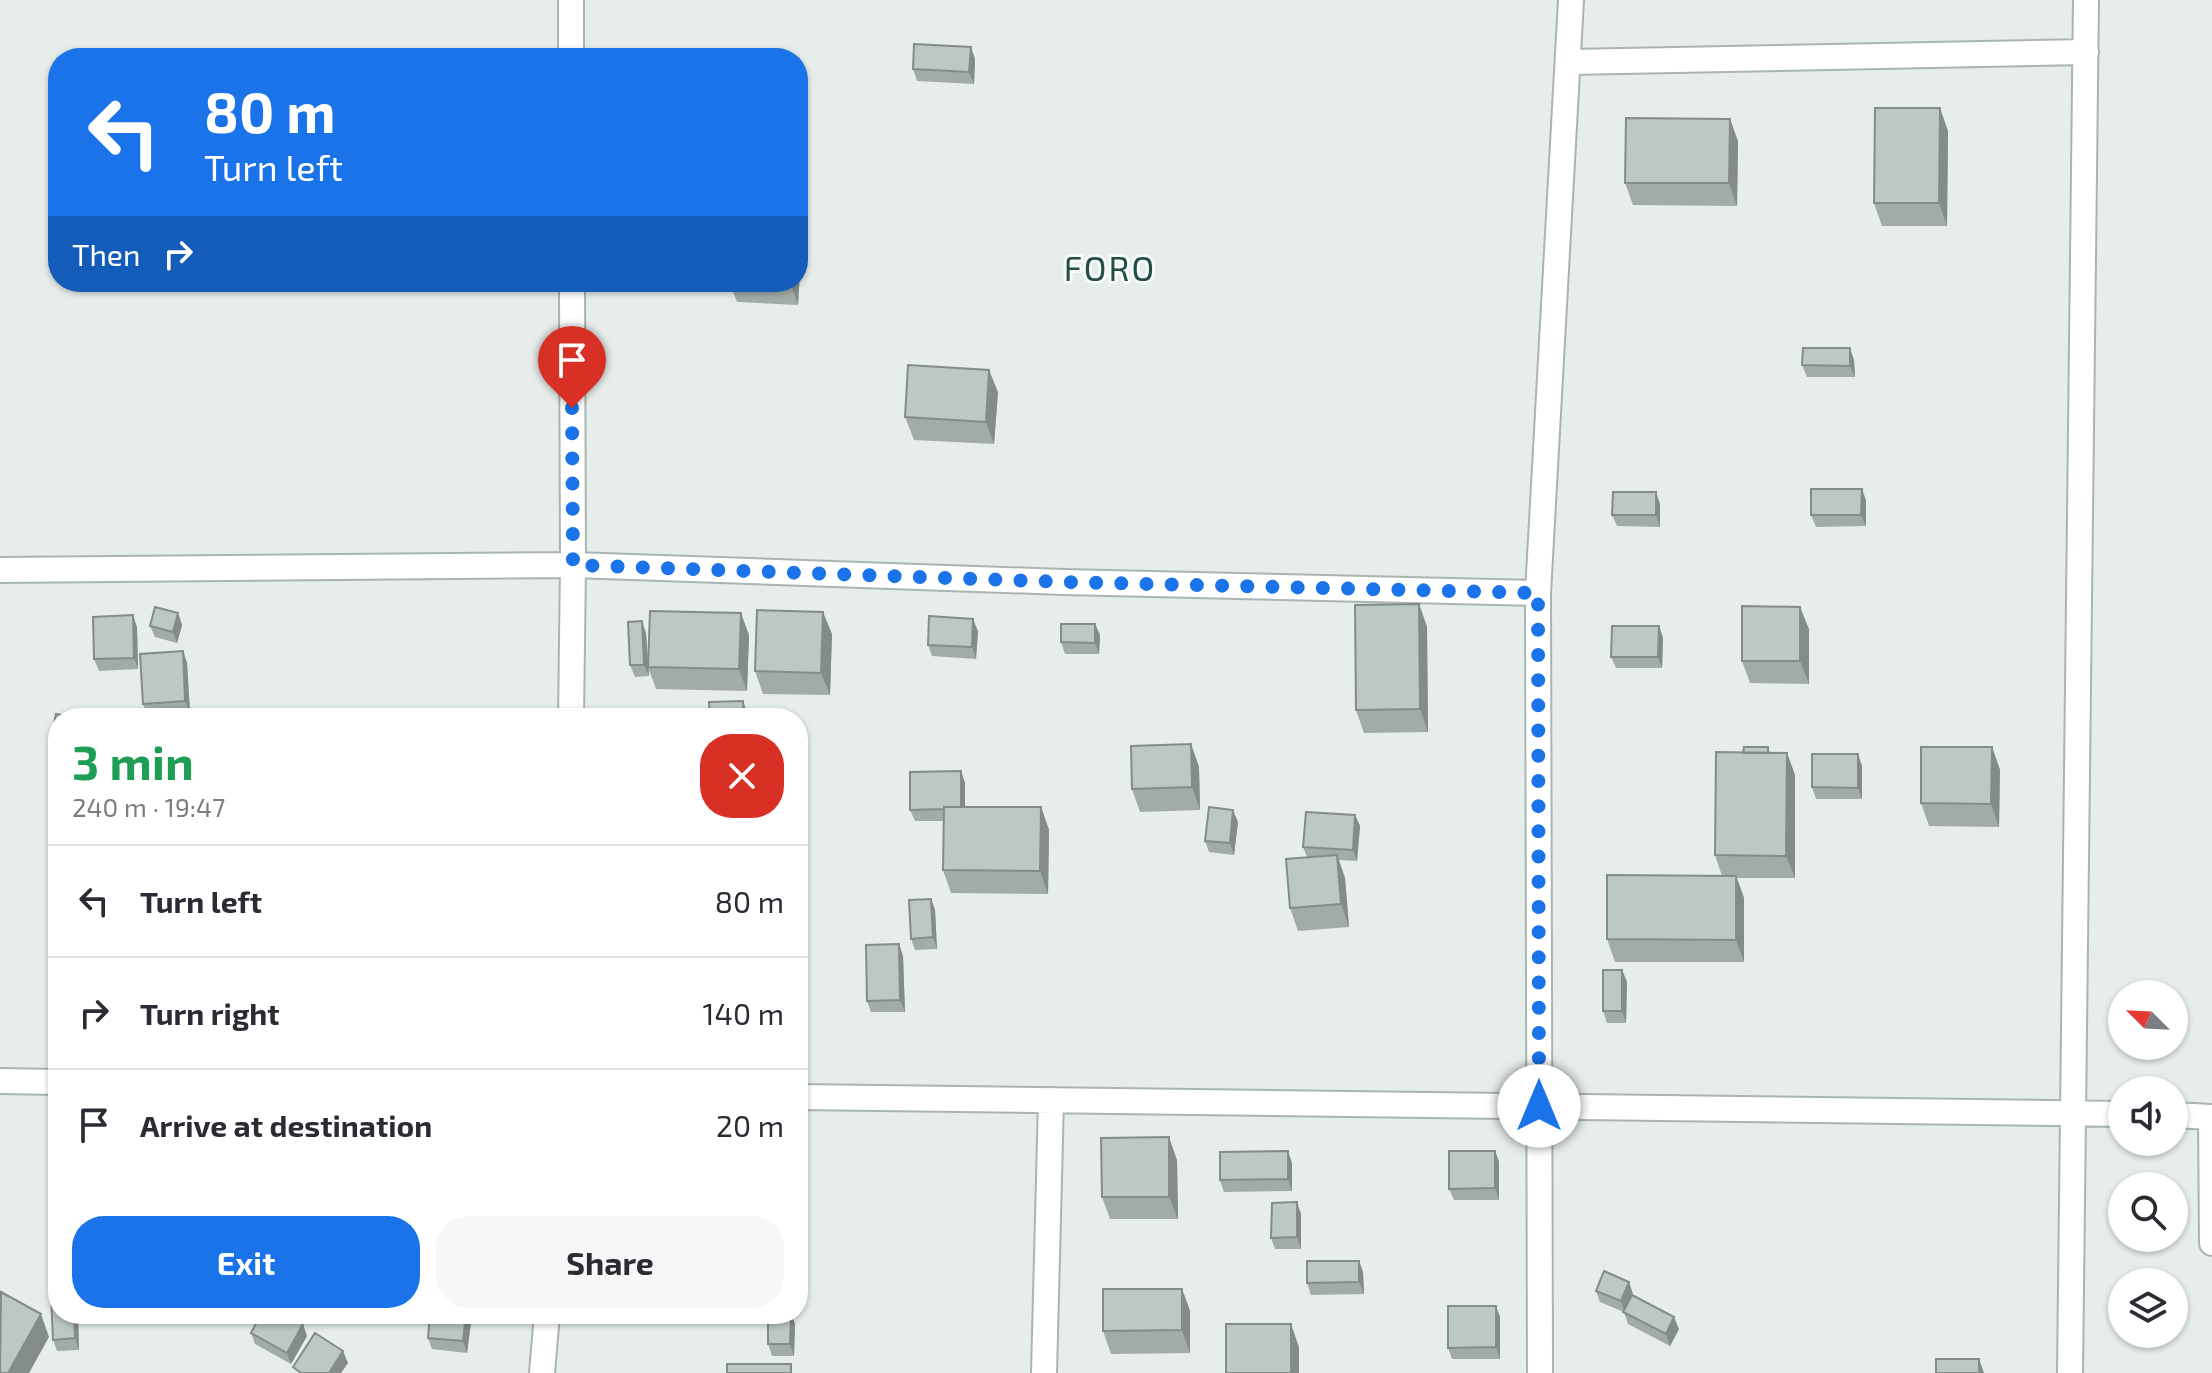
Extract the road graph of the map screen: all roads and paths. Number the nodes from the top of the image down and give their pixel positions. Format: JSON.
{"nodes":[{"id":1,"x":571,"y":0,"type":"edge"},
{"id":2,"x":1571,"y":0,"type":"edge"},
{"id":3,"x":2086,"y":0,"type":"edge"},
{"id":4,"x":571,"y":48,"type":"edge"},
{"id":5,"x":2086,"y":52,"type":"junction"},
{"id":6,"x":1569,"y":62,"type":"junction"},
{"id":7,"x":572,"y":292,"type":"edge"},
{"id":8,"x":573,"y":565,"type":"junction"},
{"id":9,"x":0,"y":570,"type":"edge"},
{"id":10,"x":1538,"y":593,"type":"junction"},
{"id":11,"x":571,"y":708,"type":"edge"},
{"id":12,"x":0,"y":1081,"type":"edge"},
{"id":13,"x":48,"y":1082,"type":"edge"},
{"id":14,"x":808,"y":1097,"type":"edge"},
{"id":15,"x":1051,"y":1100,"type":"junction"},
{"id":16,"x":1539,"y":1106,"type":"junction"},
{"id":17,"x":2075,"y":1113,"type":"junction"},
{"id":18,"x":2108,"y":1114,"type":"edge"},
{"id":19,"x":2188,"y":1116,"type":"edge"},
{"id":20,"x":2212,"y":1243,"type":"edge"},
{"id":21,"x":546,"y":1324,"type":"edge"},
{"id":22,"x":542,"y":1373,"type":"edge"},
{"id":23,"x":1044,"y":1373,"type":"edge"},
{"id":24,"x":1540,"y":1373,"type":"edge"},
{"id":25,"x":2070,"y":1373,"type":"edge"}],
"edges":[{"from":1,"to":4,"type":"street"},
{"from":2,"to":6,"type":"street"},
{"from":3,"to":5,"type":"street"},
{"from":5,"to":6,"type":"street"},
{"from":5,"to":17,"type":"street"},
{"from":6,"to":10,"type":"street"},
{"from":7,"to":8,"type":"street"},
{"from":8,"to":9,"type":"street"},
{"from":8,"to":10,"type":"street"},
{"from":8,"to":11,"type":"street"},
{"from":10,"to":16,"type":"street"},
{"from":12,"to":13,"type":"street"},
{"from":14,"to":15,"type":"street"},
{"from":15,"to":16,"type":"street"},
{"from":15,"to":23,"type":"street"},
{"from":16,"to":17,"type":"street"},
{"from":16,"to":24,"type":"street"},
{"from":17,"to":18,"type":"street"},
{"from":17,"to":25,"type":"street"},
{"from":19,"to":20,"type":"street"},
{"from":21,"to":22,"type":"street"}]}
